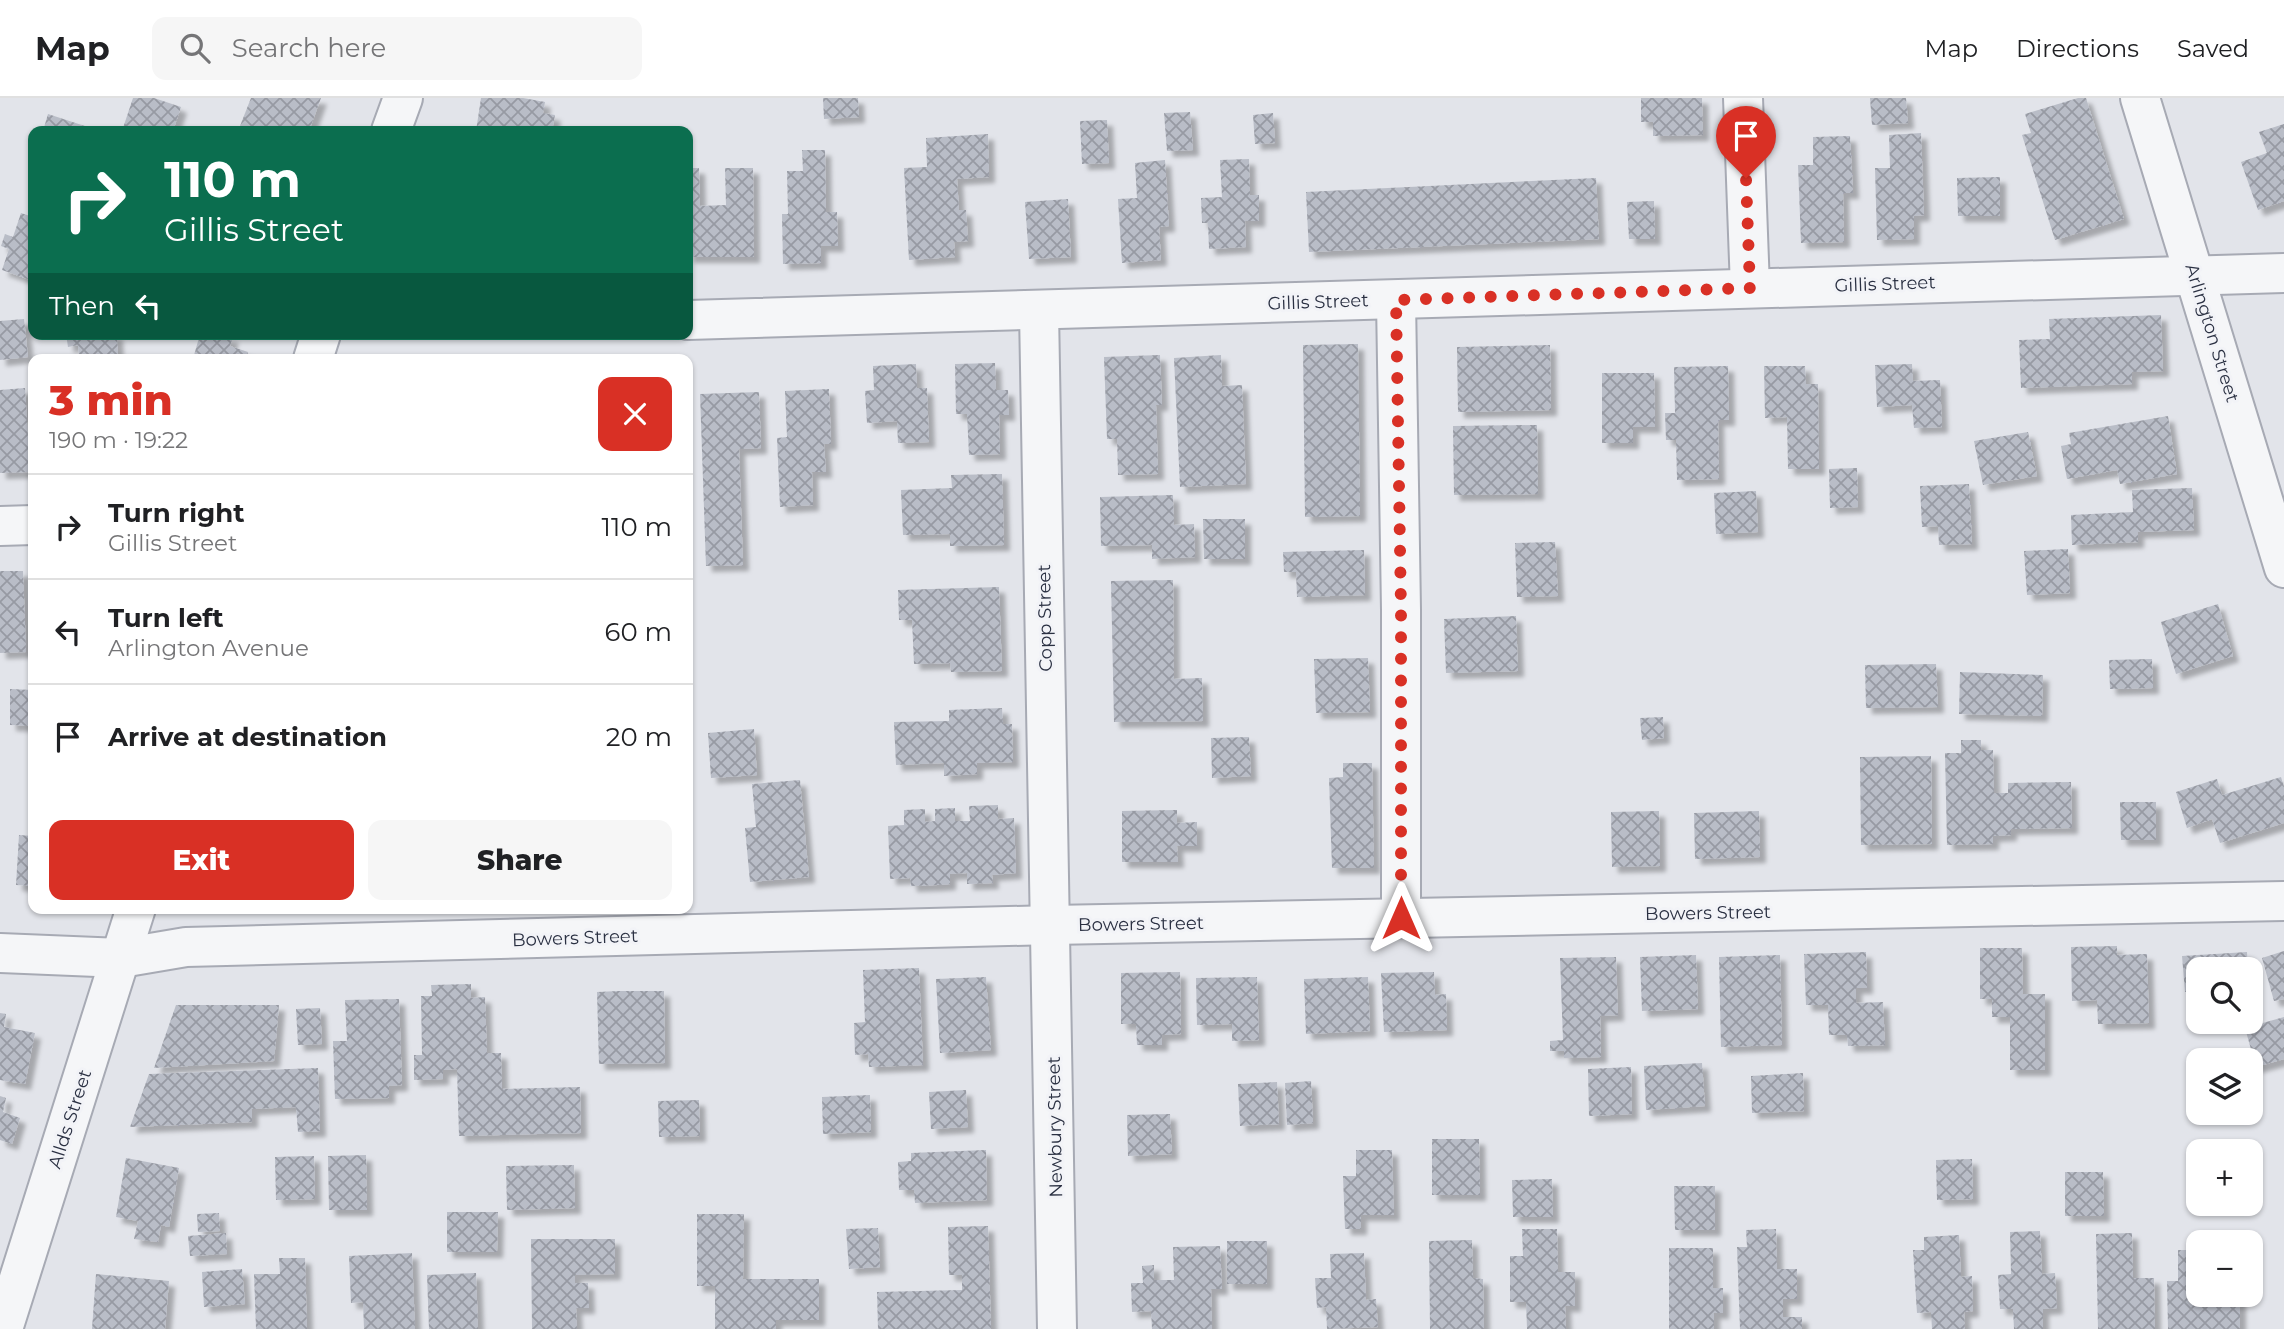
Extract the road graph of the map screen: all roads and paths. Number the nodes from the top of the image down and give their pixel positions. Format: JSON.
{"nodes":[{"id":1,"x":403,"y":98,"type":"edge"},
{"id":2,"x":1743,"y":98,"type":"edge"},
{"id":3,"x":2140,"y":98,"type":"edge"},
{"id":4,"x":393,"y":126,"type":"edge"},
{"id":5,"x":2284,"y":273,"type":"edge"},
{"id":6,"x":2195,"y":275,"type":"junction"},
{"id":7,"x":1750,"y":288,"type":"junction"},
{"id":8,"x":1396,"y":300,"type":"junction"},
{"id":9,"x":1039,"y":311,"type":"junction"},
{"id":10,"x":693,"y":320,"type":"edge"},
{"id":11,"x":28,"y":525,"type":"edge"},
{"id":12,"x":0,"y":526,"type":"edge"},
{"id":13,"x":2284,"y":568,"type":"edge"},
{"id":14,"x":2284,"y":901,"type":"edge"},
{"id":15,"x":134,"y":914,"type":"edge"},
{"id":16,"x":1401,"y":918,"type":"junction"},
{"id":17,"x":1052,"y":925,"type":"junction"},
{"id":18,"x":0,"y":954,"type":"edge"},
{"id":19,"x":121,"y":958,"type":"junction"},
{"id":20,"x":3,"y":1329,"type":"edge"},
{"id":21,"x":1057,"y":1329,"type":"edge"}],
"edges":[{"from":1,"to":4,"type":"street"},
{"from":2,"to":7,"type":"street"},
{"from":3,"to":6,"type":"street","name":"Arlington Street"},
{"from":5,"to":6,"type":"street","name":"Gillis Street"},
{"from":6,"to":7,"type":"street","name":"Gillis Street"},
{"from":6,"to":13,"type":"street","name":"Arlington Street"},
{"from":7,"to":8,"type":"street","name":"Gillis Street"},
{"from":8,"to":9,"type":"street","name":"Gillis Street"},
{"from":8,"to":16,"type":"street"},
{"from":9,"to":10,"type":"street","name":"Gillis Street"},
{"from":9,"to":17,"type":"street","name":"Copp Street"},
{"from":11,"to":12,"type":"street"},
{"from":14,"to":16,"type":"street","name":"Bowers Street"},
{"from":15,"to":19,"type":"street","name":"Allds Street"},
{"from":16,"to":17,"type":"street","name":"Bowers Street"},
{"from":17,"to":19,"type":"street","name":"Bowers Street"},
{"from":17,"to":21,"type":"street","name":"Newbury Street"},
{"from":18,"to":19,"type":"street","name":"Bowers Street"},
{"from":19,"to":20,"type":"street","name":"Allds Street"}]}
